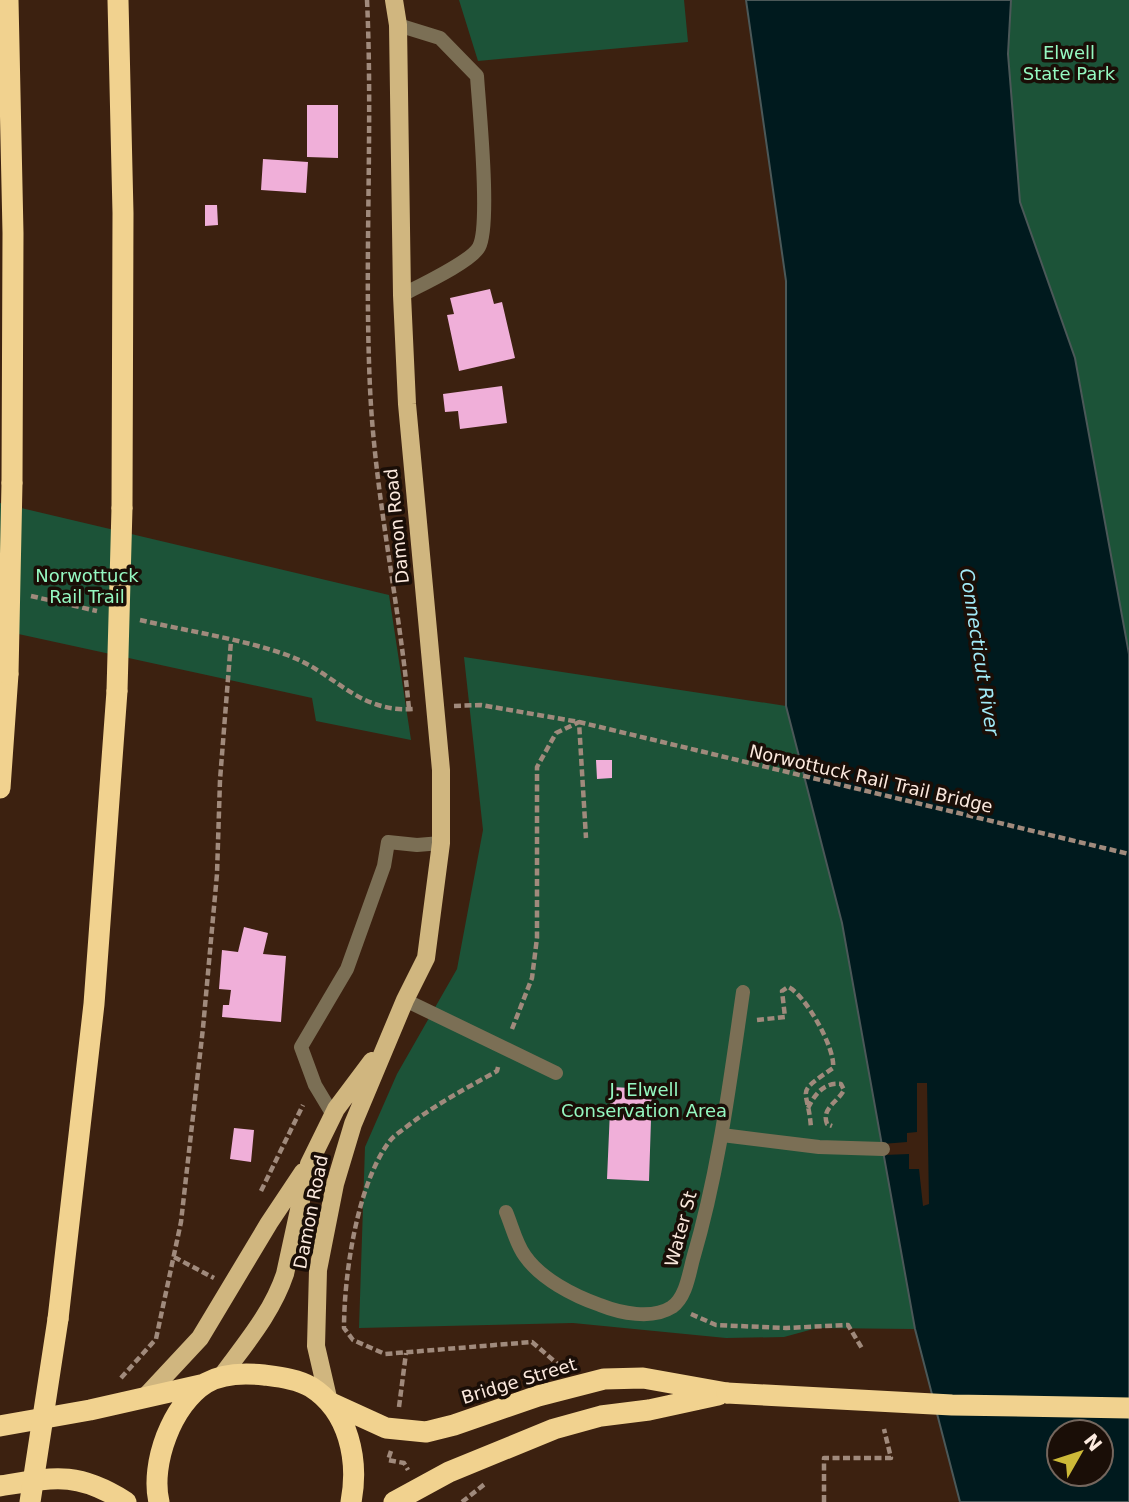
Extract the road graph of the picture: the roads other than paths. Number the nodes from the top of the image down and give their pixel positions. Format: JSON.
{"nodes":[{"id":1,"x":8,"y":0,"type":"edge"},
{"id":2,"x":118,"y":0,"type":"edge"},
{"id":3,"x":394,"y":0,"type":"edge"},
{"id":4,"x":398,"y":25,"type":"junction"},
{"id":5,"x":402,"y":295,"type":"junction"},
{"id":6,"x":0,"y":788,"type":"edge"},
{"id":7,"x":442,"y":843,"type":"junction"},
{"id":8,"x":744,"y":992,"type":"dead end"},
{"id":9,"x":405,"y":1000,"type":"junction"},
{"id":10,"x":388,"y":1038,"type":"junction"},
{"id":11,"x":556,"y":1073,"type":"dead end"},
{"id":12,"x":333,"y":1115,"type":"junction"},
{"id":13,"x":722,"y":1135,"type":"junction"},
{"id":14,"x":883,"y":1149,"type":"dead end"},
{"id":15,"x":309,"y":1164,"type":"junction"},
{"id":16,"x":506,"y":1212,"type":"dead end"},
{"id":17,"x":213,"y":1380,"type":"junction"},
{"id":18,"x":727,"y":1393,"type":"junction"},
{"id":19,"x":145,"y":1396,"type":"junction"},
{"id":20,"x":329,"y":1402,"type":"junction"},
{"id":21,"x":1129,"y":1408,"type":"edge"},
{"id":22,"x":0,"y":1426,"type":"edge"},
{"id":23,"x":0,"y":1486,"type":"edge"},
{"id":24,"x":30,"y":1502,"type":"edge"},
{"id":25,"x":126,"y":1502,"type":"edge"},
{"id":26,"x":159,"y":1502,"type":"edge"},
{"id":27,"x":351,"y":1502,"type":"edge"},
{"id":28,"x":394,"y":1502,"type":"edge"}],
"edges":[{"from":1,"to":6,"type":"highway","bridge":true},
{"from":2,"to":24,"type":"highway","bridge":true},
{"from":3,"to":4,"type":"main road","name":"Damon Road"},
{"from":4,"to":5,"type":"main road","name":"Damon Road"},
{"from":4,"to":5,"type":"lane"},
{"from":5,"to":7,"type":"main road","name":"Damon Road"},
{"from":7,"to":9,"type":"main road","name":"Damon Road"},
{"from":7,"to":12,"type":"lane"},
{"from":8,"to":13,"type":"lane","name":"Water St"},
{"from":9,"to":10,"type":"main road","name":"Damon Road"},
{"from":9,"to":11,"type":"lane"},
{"from":10,"to":12,"type":"main road","name":"Damon Road"},
{"from":10,"to":20,"type":"main road","name":"Damon Road"},
{"from":12,"to":15,"type":"main road","name":"Damon Road"},
{"from":13,"to":14,"type":"lane"},
{"from":13,"to":16,"type":"lane","name":"Water St"},
{"from":15,"to":17,"type":"main road","name":"Damon Road"},
{"from":15,"to":19,"type":"main road","name":"Damon Road"},
{"from":17,"to":19,"type":"highway"},
{"from":17,"to":20,"type":"highway","name":"Bridge Street"},
{"from":17,"to":26,"type":"highway"},
{"from":18,"to":20,"type":"highway","name":"Bridge Street"},
{"from":18,"to":21,"type":"highway","name":"Bridge Street","bridge":true},
{"from":18,"to":28,"type":"highway","name":"Bridge Street"},
{"from":19,"to":22,"type":"highway"},
{"from":20,"to":27,"type":"highway"},
{"from":23,"to":25,"type":"highway"}]}
